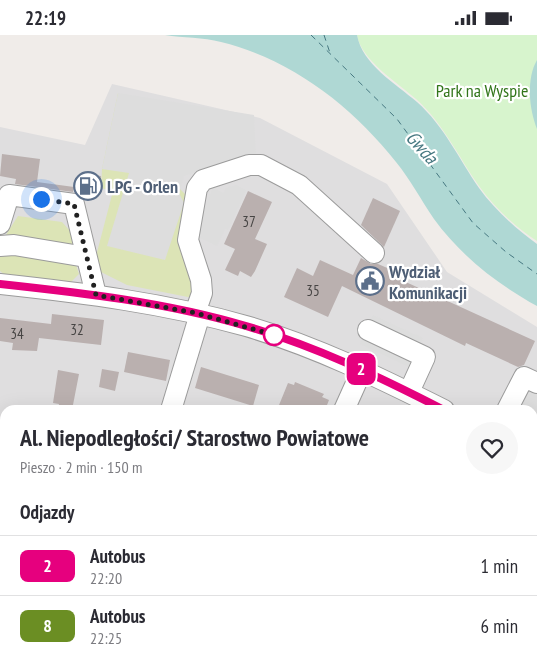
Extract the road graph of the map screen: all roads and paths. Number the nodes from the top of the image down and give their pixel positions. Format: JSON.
{"nodes":[{"id":1,"x":0,"y":224,"type":"edge"},
{"id":2,"x":0,"y":246,"type":"edge"},
{"id":3,"x":374,"y":253,"type":"dead end"},
{"id":4,"x":86,"y":257,"type":"junction"},
{"id":5,"x":0,"y":284,"type":"edge"},
{"id":6,"x":96,"y":295,"type":"junction"},
{"id":7,"x":198,"y":313,"type":"junction"},
{"id":8,"x":368,"y":330,"type":"dead end"},
{"id":9,"x":362,"y":370,"type":"junction"},
{"id":10,"x":537,"y":383,"type":"edge"},
{"id":11,"x":409,"y":393,"type":"junction"},
{"id":12,"x":172,"y":405,"type":"edge"},
{"id":13,"x":346,"y":405,"type":"edge"},
{"id":14,"x":434,"y":405,"type":"edge"},
{"id":15,"x":510,"y":405,"type":"edge"}],
"edges":[{"from":1,"to":4,"type":"street"},
{"from":2,"to":4,"type":"street"},
{"from":3,"to":7,"type":"street"},
{"from":4,"to":6,"type":"street"},
{"from":5,"to":6,"type":"street"},
{"from":6,"to":7,"type":"street"},
{"from":7,"to":9,"type":"street"},
{"from":7,"to":12,"type":"street"},
{"from":8,"to":11,"type":"street"},
{"from":9,"to":11,"type":"street"},
{"from":9,"to":13,"type":"street"},
{"from":10,"to":15,"type":"street"},
{"from":11,"to":14,"type":"street"}]}
